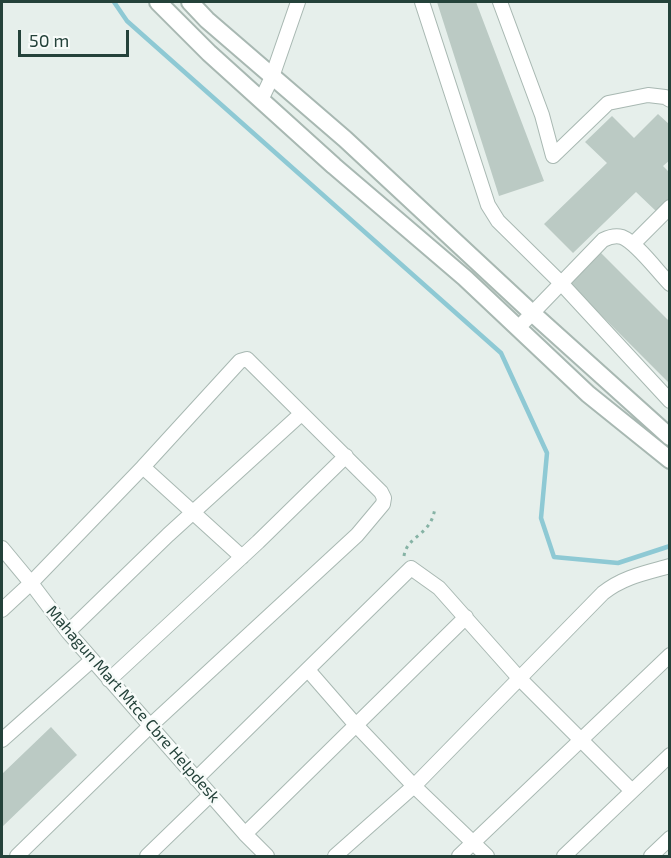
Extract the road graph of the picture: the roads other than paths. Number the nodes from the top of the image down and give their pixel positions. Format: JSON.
{"nodes":[{"id":1,"x":158,"y":2,"type":"edge"},
{"id":2,"x":189,"y":2,"type":"edge"},
{"id":3,"x":297,"y":2,"type":"edge"},
{"id":4,"x":422,"y":2,"type":"edge"},
{"id":5,"x":500,"y":2,"type":"edge"},
{"id":6,"x":272,"y":76,"type":"junction"},
{"id":7,"x":261,"y":100,"type":"junction"},
{"id":8,"x":669,"y":100,"type":"edge"},
{"id":9,"x":669,"y":207,"type":"edge"},
{"id":10,"x":633,"y":244,"type":"junction"},
{"id":11,"x":560,"y":282,"type":"junction"},
{"id":12,"x":669,"y":284,"type":"edge"},
{"id":13,"x":531,"y":312,"type":"junction"},
{"id":14,"x":518,"y":327,"type":"junction"},
{"id":15,"x":669,"y":401,"type":"edge"},
{"id":16,"x":301,"y":414,"type":"junction"},
{"id":17,"x":669,"y":437,"type":"edge"},
{"id":18,"x":346,"y":456,"type":"junction"},
{"id":19,"x":669,"y":460,"type":"edge"},
{"id":20,"x":143,"y":467,"type":"junction"},
{"id":21,"x":193,"y":513,"type":"junction"},
{"id":22,"x":2,"y":548,"type":"edge"},
{"id":23,"x":242,"y":557,"type":"junction"},
{"id":24,"x":669,"y":566,"type":"edge"},
{"id":25,"x":31,"y":583,"type":"junction"},
{"id":26,"x":2,"y":610,"type":"edge"},
{"id":27,"x":466,"y":617,"type":"junction"},
{"id":28,"x":68,"y":632,"type":"junction"},
{"id":29,"x":669,"y":655,"type":"edge"},
{"id":30,"x":92,"y":660,"type":"junction"},
{"id":31,"x":308,"y":670,"type":"junction"},
{"id":32,"x":519,"y":678,"type":"junction"},
{"id":33,"x":109,"y":680,"type":"junction"},
{"id":34,"x":355,"y":724,"type":"junction"},
{"id":35,"x":150,"y":726,"type":"junction"},
{"id":36,"x":2,"y":740,"type":"edge"},
{"id":37,"x":582,"y":740,"type":"junction"},
{"id":38,"x":669,"y":755,"type":"edge"},
{"id":39,"x":196,"y":779,"type":"junction"},
{"id":40,"x":414,"y":786,"type":"junction"},
{"id":41,"x":632,"y":791,"type":"junction"},
{"id":42,"x":210,"y":795,"type":"junction"},
{"id":43,"x":245,"y":834,"type":"junction"},
{"id":44,"x":669,"y":838,"type":"edge"},
{"id":45,"x":475,"y":843,"type":"junction"},
{"id":46,"x":17,"y":856,"type":"edge"},
{"id":47,"x":147,"y":856,"type":"edge"},
{"id":48,"x":267,"y":856,"type":"edge"},
{"id":49,"x":335,"y":856,"type":"edge"},
{"id":50,"x":459,"y":856,"type":"edge"},
{"id":51,"x":487,"y":856,"type":"edge"},
{"id":52,"x":564,"y":856,"type":"edge"},
{"id":53,"x":651,"y":856,"type":"edge"}],
"edges":[{"from":1,"to":7,"type":"street"},
{"from":2,"to":6,"type":"street"},
{"from":3,"to":6,"type":"street"},
{"from":4,"to":11,"type":"street"},
{"from":5,"to":8,"type":"street"},
{"from":6,"to":7,"type":"street"},
{"from":6,"to":13,"type":"street"},
{"from":7,"to":14,"type":"street"},
{"from":9,"to":10,"type":"street"},
{"from":10,"to":11,"type":"street"},
{"from":10,"to":12,"type":"street"},
{"from":11,"to":13,"type":"street"},
{"from":11,"to":15,"type":"street"},
{"from":13,"to":14,"type":"street"},
{"from":13,"to":17,"type":"street"},
{"from":14,"to":19,"type":"street"},
{"from":16,"to":18,"type":"street"},
{"from":16,"to":20,"type":"street"},
{"from":16,"to":21,"type":"street"},
{"from":18,"to":23,"type":"street"},
{"from":18,"to":35,"type":"street"},
{"from":20,"to":21,"type":"street"},
{"from":20,"to":25,"type":"street"},
{"from":21,"to":23,"type":"street"},
{"from":21,"to":28,"type":"street"},
{"from":22,"to":25,"type":"street","name":"Mahagun Mart Mtce Cbre Helpdesk"},
{"from":23,"to":33,"type":"street"},
{"from":24,"to":32,"type":"street"},
{"from":25,"to":26,"type":"street"},
{"from":25,"to":28,"type":"street","name":"Mahagun Mart Mtce Cbre Helpdesk"},
{"from":27,"to":31,"type":"street"},
{"from":27,"to":32,"type":"street"},
{"from":27,"to":34,"type":"street"},
{"from":28,"to":30,"type":"street","name":"Mahagun Mart Mtce Cbre Helpdesk"},
{"from":29,"to":37,"type":"street"},
{"from":30,"to":33,"type":"street","name":"Mahagun Mart Mtce Cbre Helpdesk"},
{"from":30,"to":36,"type":"street"},
{"from":31,"to":34,"type":"street"},
{"from":31,"to":39,"type":"street"},
{"from":32,"to":37,"type":"street"},
{"from":32,"to":40,"type":"street"},
{"from":33,"to":35,"type":"street","name":"Mahagun Mart Mtce Cbre Helpdesk"},
{"from":34,"to":40,"type":"street"},
{"from":34,"to":43,"type":"street"},
{"from":35,"to":39,"type":"street","name":"Mahagun Mart Mtce Cbre Helpdesk"},
{"from":35,"to":46,"type":"street"},
{"from":37,"to":41,"type":"street"},
{"from":37,"to":45,"type":"street"},
{"from":38,"to":41,"type":"street"},
{"from":39,"to":42,"type":"street","name":"Mahagun Mart Mtce Cbre Helpdesk"},
{"from":40,"to":45,"type":"street"},
{"from":40,"to":49,"type":"street"},
{"from":41,"to":52,"type":"street"},
{"from":42,"to":43,"type":"street","name":"Mahagun Mart Mtce Cbre Helpdesk"},
{"from":42,"to":47,"type":"street"},
{"from":43,"to":48,"type":"street","name":"Mahagun Mart Mtce Cbre Helpdesk"},
{"from":44,"to":53,"type":"street"},
{"from":45,"to":50,"type":"street"},
{"from":45,"to":51,"type":"street"}]}
